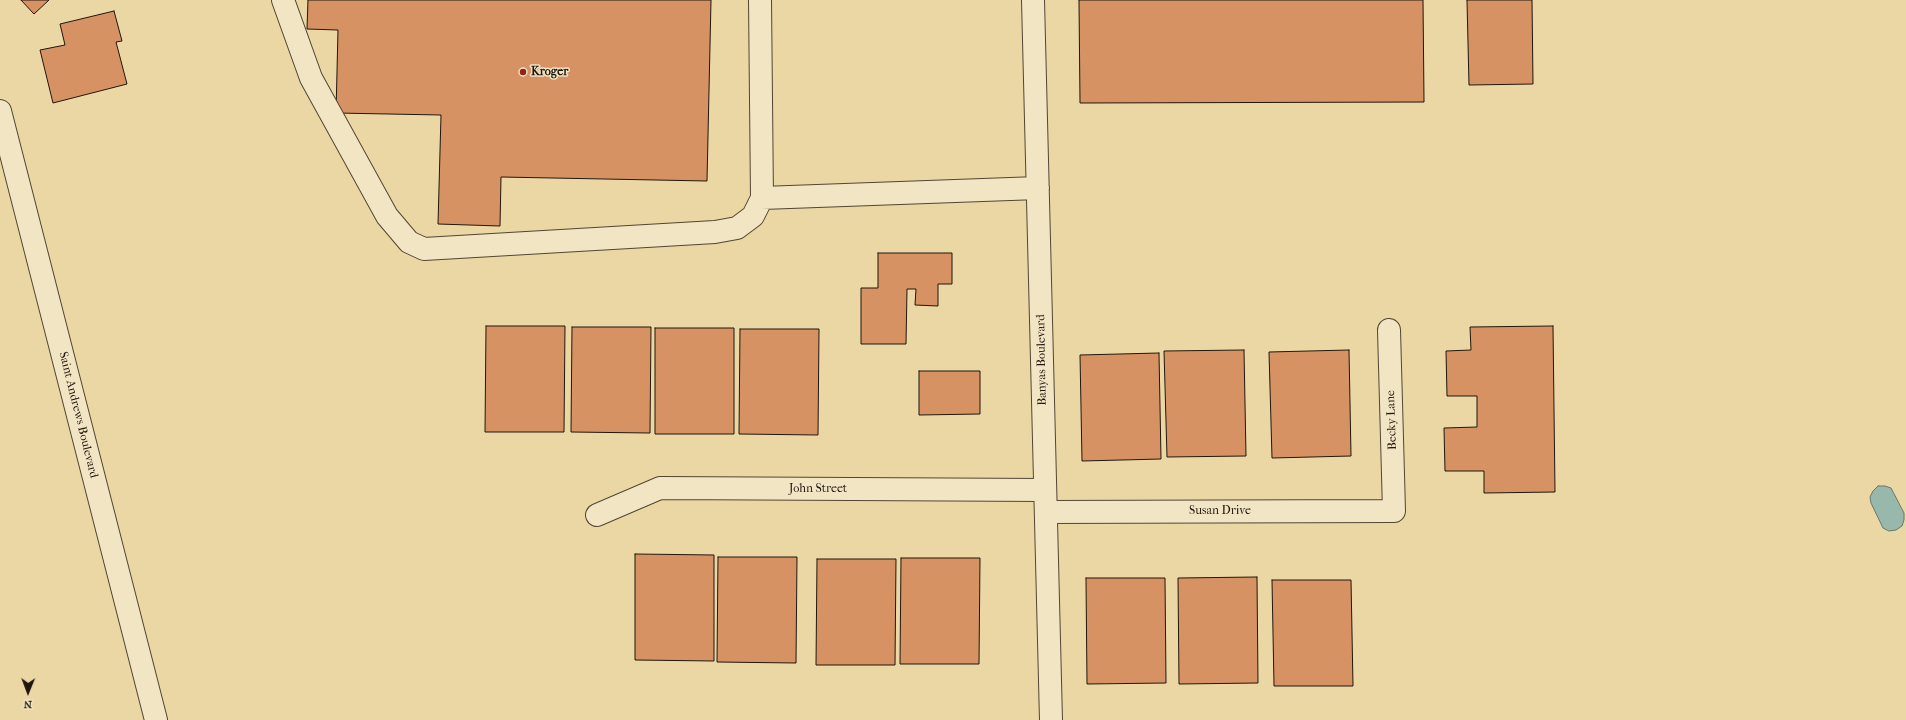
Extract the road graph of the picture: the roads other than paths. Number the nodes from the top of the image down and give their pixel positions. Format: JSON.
{"nodes":[{"id":1,"x":283,"y":0,"type":"edge"},
{"id":2,"x":760,"y":0,"type":"edge"},
{"id":3,"x":1033,"y":0,"type":"edge"},
{"id":4,"x":0,"y":111,"type":"edge"},
{"id":5,"x":1038,"y":188,"type":"junction"},
{"id":6,"x":762,"y":198,"type":"junction"},
{"id":7,"x":1389,"y":330,"type":"dead end"},
{"id":8,"x":1045,"y":490,"type":"junction"},
{"id":9,"x":1394,"y":511,"type":"joint"},
{"id":10,"x":1046,"y":512,"type":"junction"},
{"id":11,"x":597,"y":515,"type":"dead end"},
{"id":12,"x":156,"y":720,"type":"edge"},
{"id":13,"x":1051,"y":720,"type":"edge"}],
"edges":[{"from":1,"to":6,"type":"street"},
{"from":2,"to":6,"type":"street"},
{"from":3,"to":5,"type":"street","name":"Banyas Boulevard"},
{"from":4,"to":12,"type":"street","name":"Saint Andrews Boulevard"},
{"from":5,"to":6,"type":"street"},
{"from":5,"to":8,"type":"street","name":"Banyas Boulevard"},
{"from":7,"to":9,"type":"street","name":"Becky Lane"},
{"from":8,"to":10,"type":"street","name":"Banyas Boulevard"},
{"from":8,"to":11,"type":"street","name":"John Street"},
{"from":9,"to":10,"type":"street","name":"Susan Drive"},
{"from":10,"to":13,"type":"street","name":"Banyas Boulevard"}]}
